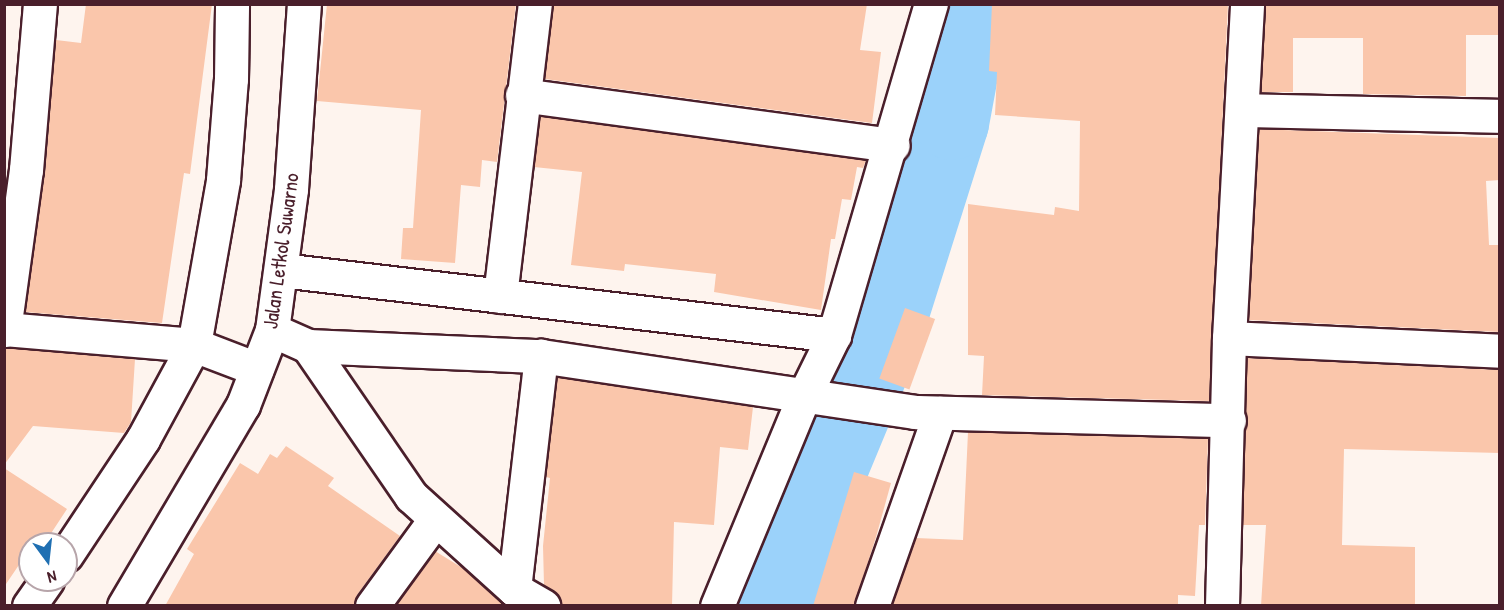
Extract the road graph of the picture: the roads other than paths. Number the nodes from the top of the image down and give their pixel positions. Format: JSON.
{"nodes":[{"id":1,"x":40,"y":4,"type":"edge"},
{"id":2,"x":232,"y":4,"type":"edge"},
{"id":3,"x":304,"y":4,"type":"edge"},
{"id":4,"x":535,"y":4,"type":"edge"},
{"id":5,"x":931,"y":4,"type":"edge"},
{"id":6,"x":1247,"y":4,"type":"edge"},
{"id":7,"x":522,"y":95,"type":"junction"},
{"id":8,"x":1242,"y":110,"type":"junction"},
{"id":9,"x":1500,"y":116,"type":"edge"},
{"id":10,"x":893,"y":145,"type":"junction"},
{"id":11,"x":15,"y":169,"type":"edge"},
{"id":12,"x":281,"y":270,"type":"junction"},
{"id":13,"x":500,"y":296,"type":"junction"},
{"id":14,"x":5,"y":329,"type":"edge"},
{"id":15,"x":272,"y":330,"type":"junction"},
{"id":16,"x":834,"y":335,"type":"junction"},
{"id":17,"x":1229,"y":338,"type":"junction"},
{"id":18,"x":194,"y":345,"type":"junction"},
{"id":19,"x":308,"y":346,"type":"junction"},
{"id":20,"x":1500,"y":351,"type":"edge"},
{"id":21,"x":541,"y":356,"type":"junction"},
{"id":22,"x":257,"y":369,"type":"junction"},
{"id":23,"x":805,"y":394,"type":"junction"},
{"id":24,"x":928,"y":413,"type":"junction"},
{"id":25,"x":1229,"y":420,"type":"junction"},
{"id":26,"x":434,"y":521,"type":"junction"},
{"id":27,"x":78,"y":537,"type":"edge"},
{"id":28,"x":514,"y":589,"type":"junction"},
{"id":29,"x":39,"y":592,"type":"edge"},
{"id":30,"x":29,"y":606,"type":"edge"},
{"id":31,"x":124,"y":606,"type":"edge"},
{"id":32,"x":372,"y":606,"type":"edge"},
{"id":33,"x":543,"y":606,"type":"edge"},
{"id":34,"x":717,"y":606,"type":"edge"},
{"id":35,"x":872,"y":606,"type":"edge"},
{"id":36,"x":1222,"y":606,"type":"edge"}],
"edges":[{"from":1,"to":11,"type":"street"},
{"from":2,"to":18,"type":"street"},
{"from":3,"to":12,"type":"street","name":"Jalan Letkol Suwarno"},
{"from":4,"to":7,"type":"street"},
{"from":5,"to":10,"type":"street"},
{"from":6,"to":8,"type":"street"},
{"from":7,"to":10,"type":"street"},
{"from":7,"to":13,"type":"street"},
{"from":8,"to":9,"type":"street"},
{"from":8,"to":17,"type":"street"},
{"from":10,"to":16,"type":"street"},
{"from":11,"to":14,"type":"street"},
{"from":12,"to":13,"type":"street"},
{"from":12,"to":15,"type":"street","name":"Jalan Letkol Suwarno"},
{"from":13,"to":16,"type":"street"},
{"from":14,"to":18,"type":"street"},
{"from":15,"to":19,"type":"street"},
{"from":15,"to":22,"type":"street","name":"Jalan Letkol Suwarno"},
{"from":16,"to":23,"type":"street"},
{"from":17,"to":20,"type":"street"},
{"from":17,"to":25,"type":"street"},
{"from":18,"to":22,"type":"street"},
{"from":18,"to":27,"type":"street"},
{"from":19,"to":21,"type":"street"},
{"from":19,"to":26,"type":"street"},
{"from":21,"to":23,"type":"street"},
{"from":21,"to":28,"type":"street"},
{"from":22,"to":31,"type":"street","name":"Jalan Letkol Suwarno"},
{"from":23,"to":24,"type":"street"},
{"from":23,"to":34,"type":"street"},
{"from":24,"to":25,"type":"street"},
{"from":24,"to":35,"type":"street"},
{"from":25,"to":36,"type":"street"},
{"from":26,"to":28,"type":"street"},
{"from":26,"to":32,"type":"street"},
{"from":28,"to":33,"type":"street"},
{"from":29,"to":30,"type":"street"}]}
